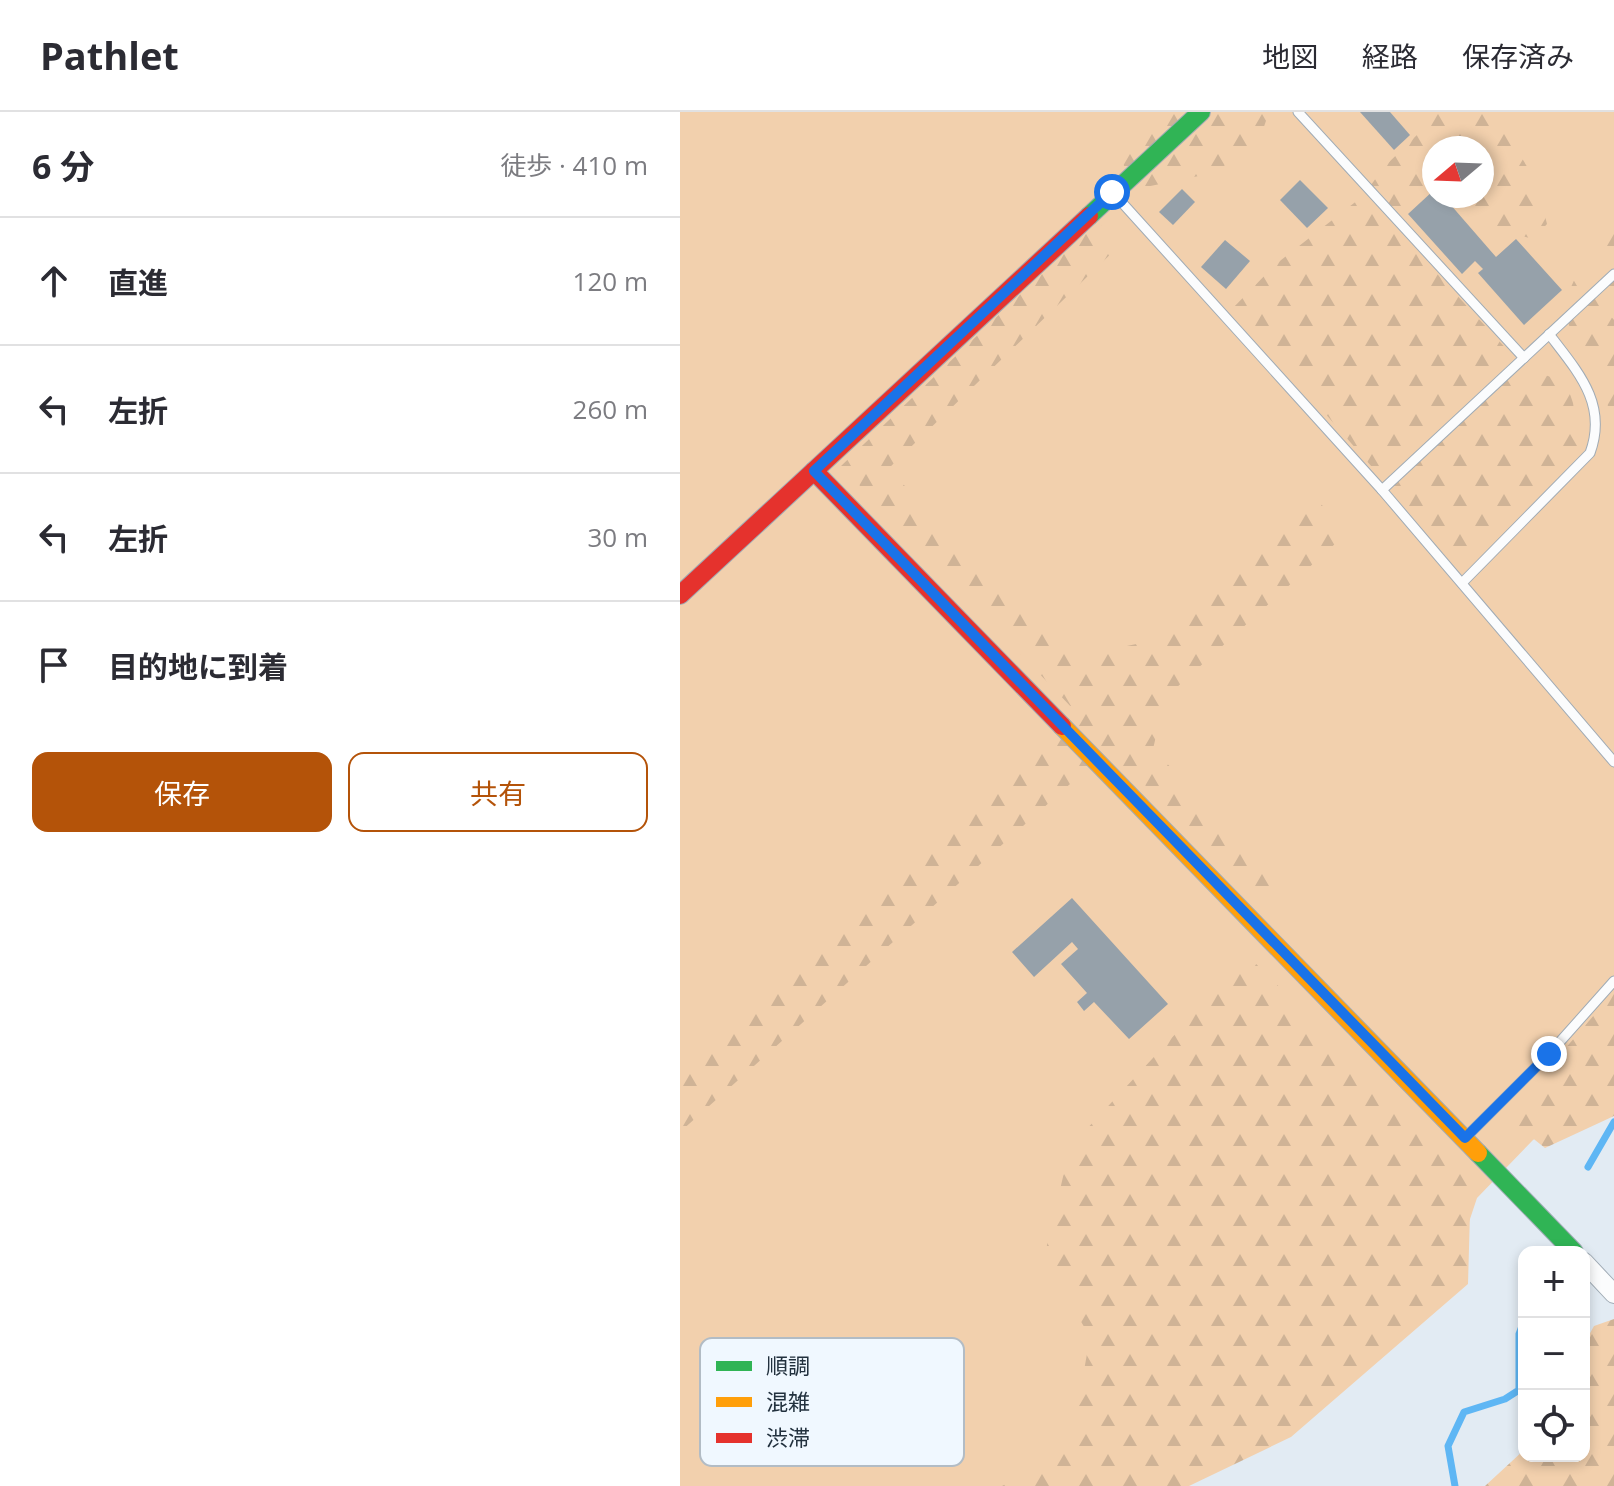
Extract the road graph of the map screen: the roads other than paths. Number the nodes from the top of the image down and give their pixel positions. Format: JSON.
{"nodes":[{"id":1,"x":1201,"y":112,"type":"edge"},
{"id":2,"x":1298,"y":112,"type":"edge"},
{"id":3,"x":1112,"y":192,"type":"junction"},
{"id":4,"x":1614,"y":274,"type":"edge"},
{"id":5,"x":1549,"y":334,"type":"junction"},
{"id":6,"x":1524,"y":358,"type":"junction"},
{"id":7,"x":814,"y":471,"type":"junction"},
{"id":8,"x":1382,"y":490,"type":"junction"},
{"id":9,"x":1462,"y":583,"type":"junction"},
{"id":10,"x":680,"y":595,"type":"edge"},
{"id":11,"x":1614,"y":762,"type":"edge"},
{"id":12,"x":1614,"y":981,"type":"edge"},
{"id":13,"x":1465,"y":1138,"type":"junction"},
{"id":14,"x":1568,"y":1246,"type":"edge"},
{"id":15,"x":1590,"y":1268,"type":"edge"},
{"id":16,"x":1614,"y":1294,"type":"edge"}],
"edges":[{"from":1,"to":3,"type":"street"},
{"from":2,"to":6,"type":"lane"},
{"from":3,"to":7,"type":"street"},
{"from":3,"to":8,"type":"lane"},
{"from":4,"to":5,"type":"lane"},
{"from":5,"to":6,"type":"lane"},
{"from":5,"to":9,"type":"lane"},
{"from":6,"to":8,"type":"lane"},
{"from":7,"to":10,"type":"street"},
{"from":7,"to":13,"type":"street"},
{"from":8,"to":9,"type":"lane"},
{"from":9,"to":11,"type":"lane"},
{"from":12,"to":13,"type":"lane"},
{"from":13,"to":14,"type":"street"},
{"from":15,"to":16,"type":"street"}]}
